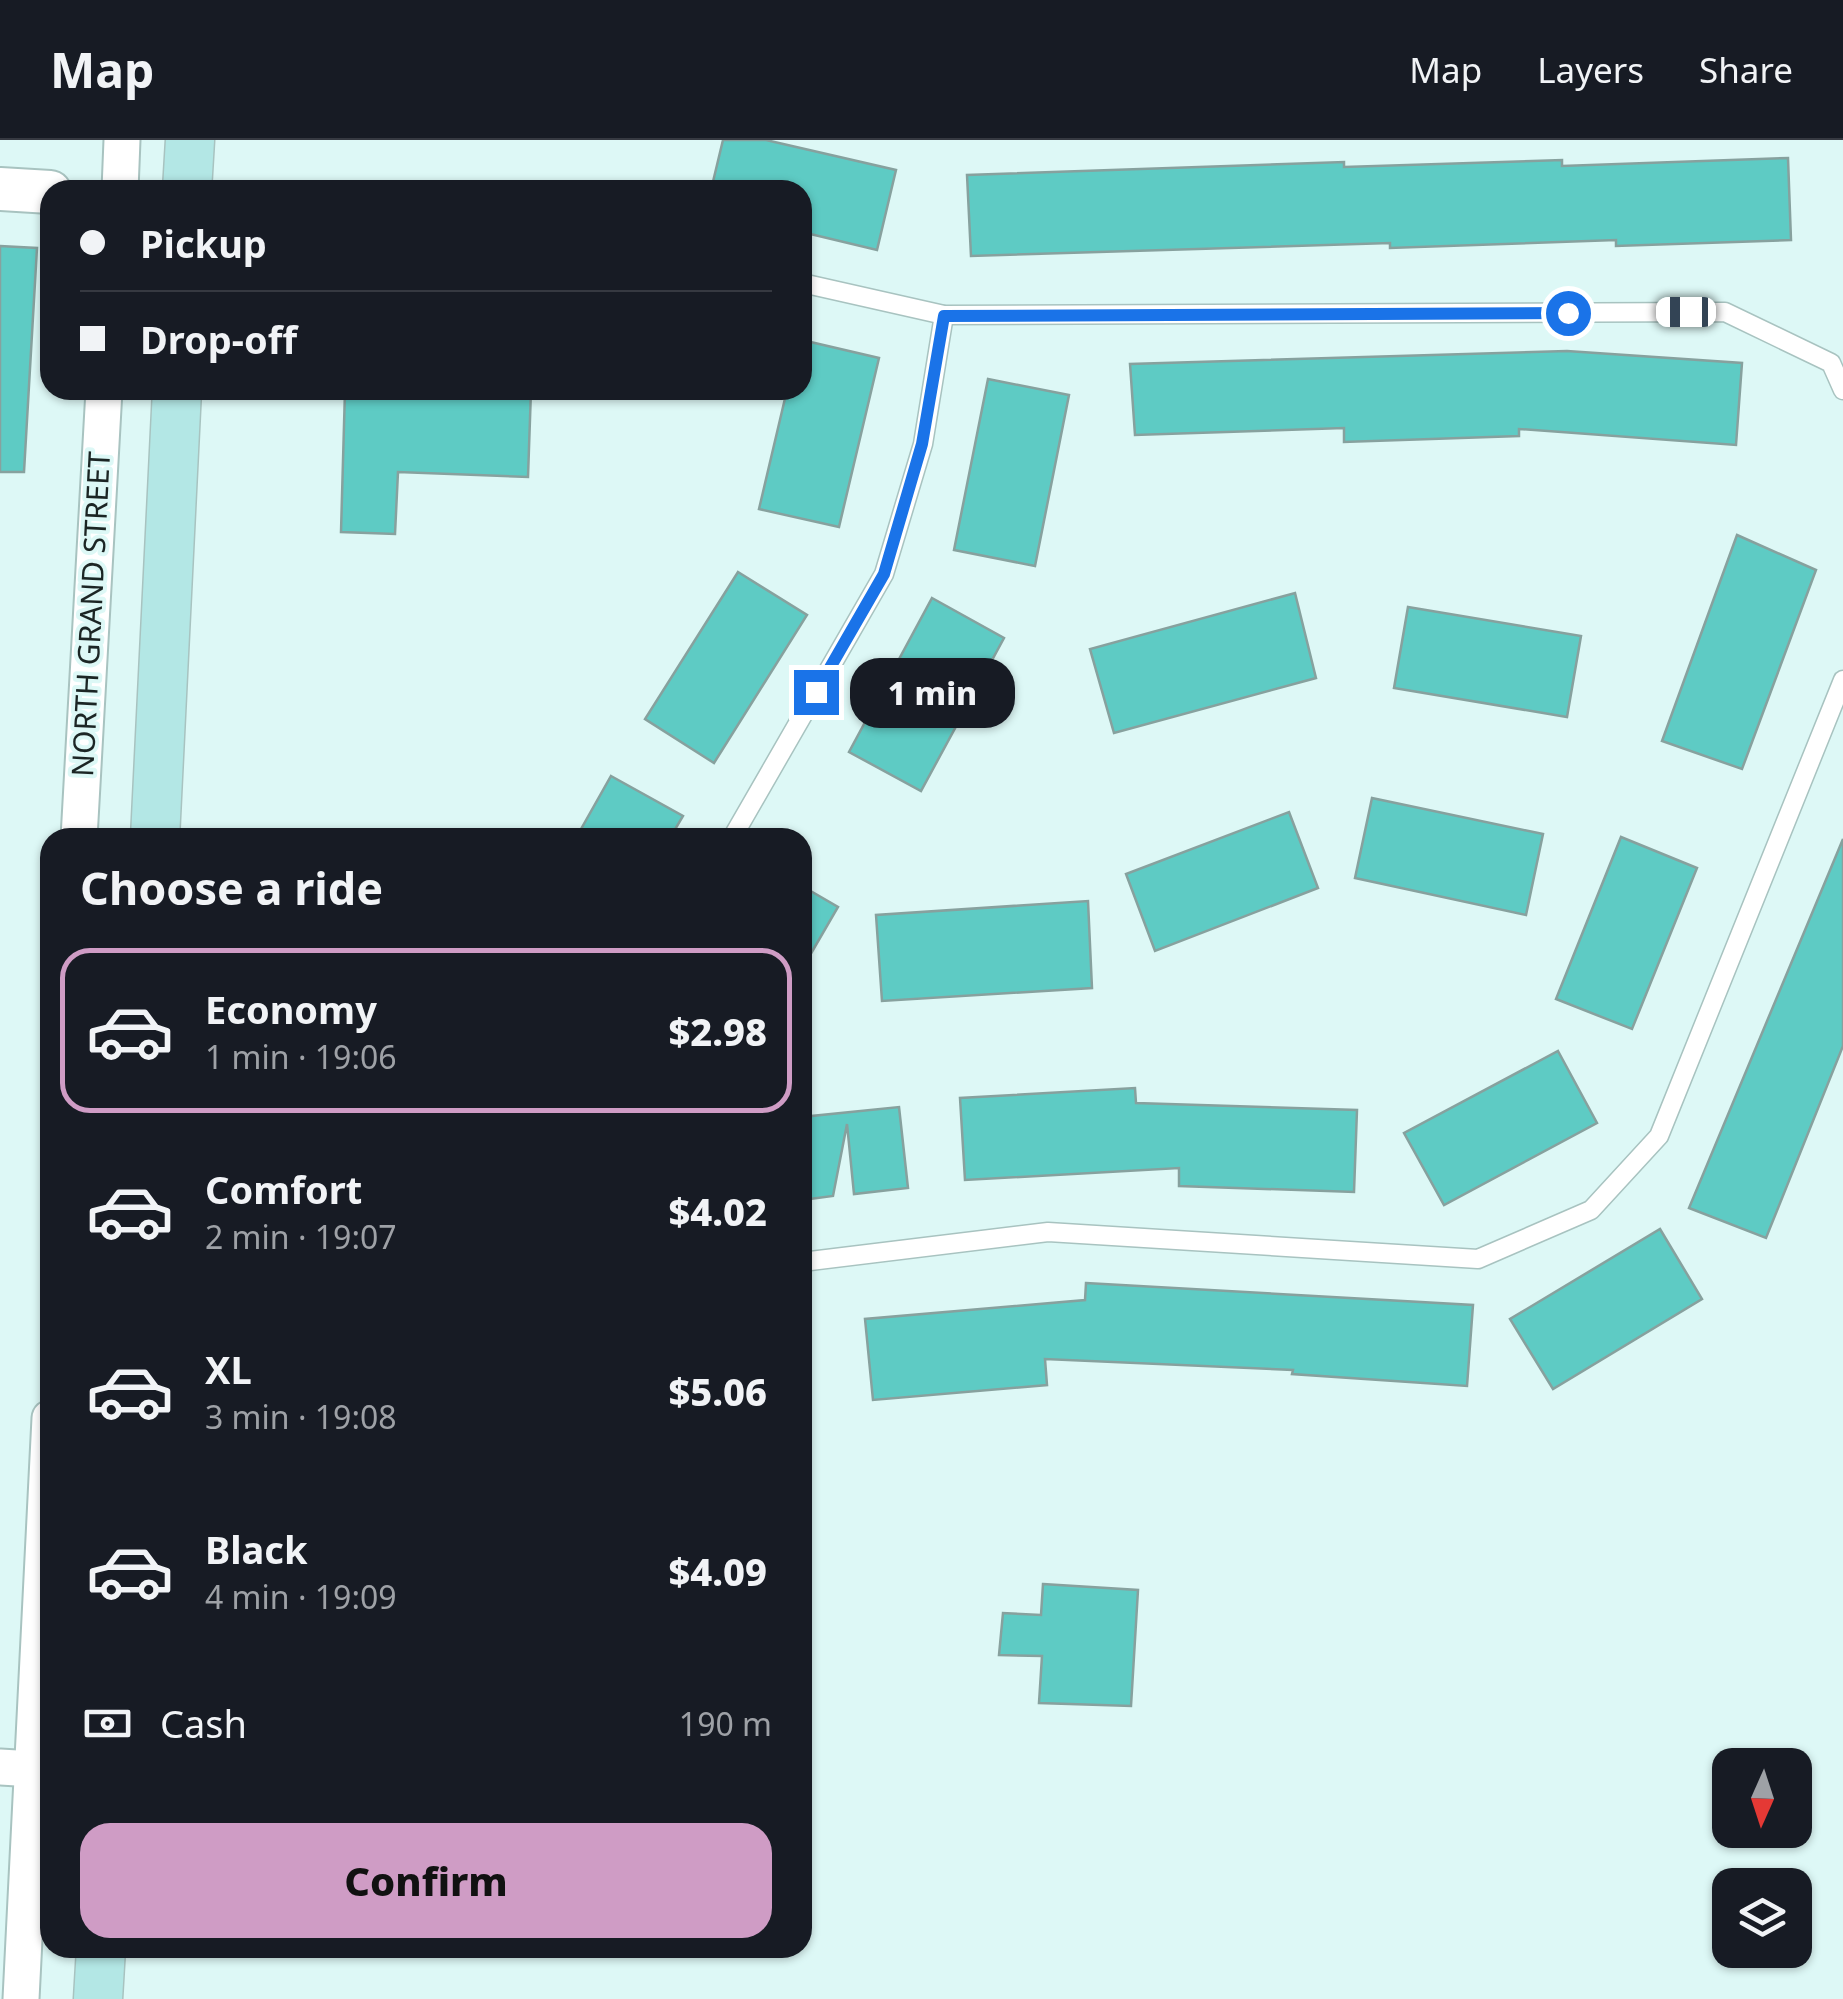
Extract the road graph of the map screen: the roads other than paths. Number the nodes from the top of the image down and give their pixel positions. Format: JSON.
{"nodes":[{"id":1,"x":122,"y":140,"type":"edge"},
{"id":2,"x":190,"y":140,"type":"edge"},
{"id":3,"x":120,"y":180,"type":"edge"},
{"id":4,"x":187,"y":180,"type":"edge"},
{"id":5,"x":0,"y":190,"type":"edge"},
{"id":6,"x":40,"y":192,"type":"edge"},
{"id":7,"x":812,"y":286,"type":"edge"},
{"id":8,"x":944,"y":316,"type":"junction"},
{"id":9,"x":1843,"y":390,"type":"edge"},
{"id":10,"x":103,"y":400,"type":"edge"},
{"id":11,"x":176,"y":400,"type":"edge"},
{"id":12,"x":1843,"y":680,"type":"edge"},
{"id":13,"x":80,"y":828,"type":"edge"},
{"id":14,"x":155,"y":828,"type":"edge"},
{"id":15,"x":738,"y":828,"type":"edge"},
{"id":16,"x":812,"y":1261,"type":"edge"},
{"id":17,"x":40,"y":1578,"type":"edge"},
{"id":18,"x":28,"y":1769,"type":"edge"},
{"id":19,"x":100,"y":1958,"type":"edge"},
{"id":20,"x":20,"y":1999,"type":"edge"},
{"id":21,"x":98,"y":1999,"type":"edge"}],
"edges":[{"from":1,"to":3,"type":"street"},
{"from":2,"to":4,"type":"main road"},
{"from":5,"to":6,"type":"street"},
{"from":7,"to":8,"type":"lane"},
{"from":8,"to":9,"type":"lane"},
{"from":8,"to":15,"type":"lane"},
{"from":10,"to":13,"type":"street","name":"NORTH GRAND STREET"},
{"from":11,"to":14,"type":"main road"},
{"from":12,"to":16,"type":"lane"},
{"from":17,"to":18,"type":"street"},
{"from":18,"to":20,"type":"street"},
{"from":19,"to":21,"type":"main road"}]}
